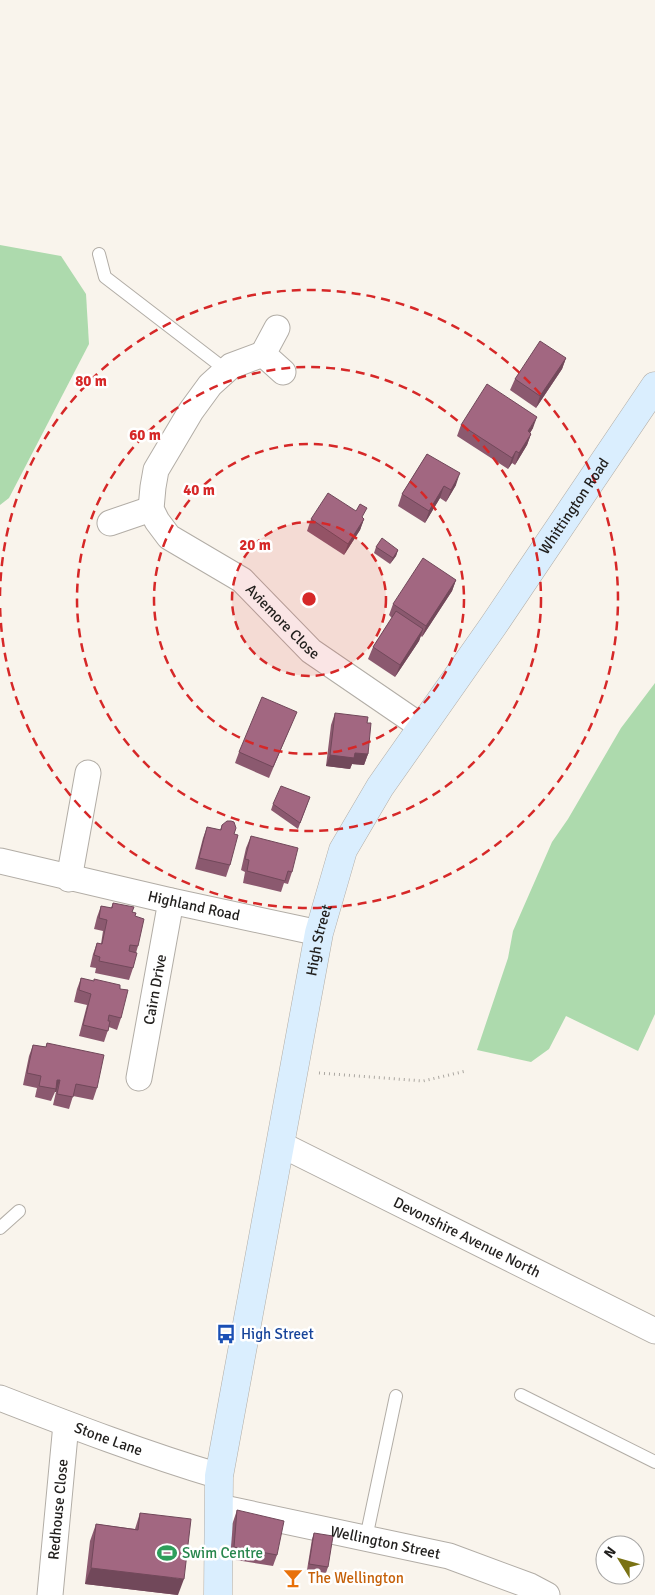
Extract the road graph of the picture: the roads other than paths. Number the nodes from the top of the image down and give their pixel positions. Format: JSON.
{"nodes":[{"id":1,"x":99,"y":254,"type":"dead end"},
{"id":2,"x":277,"y":328,"type":"dead end"},
{"id":3,"x":263,"y":354,"type":"junction"},
{"id":4,"x":226,"y":370,"type":"junction"},
{"id":5,"x":283,"y":372,"type":"dead end"},
{"id":6,"x":655,"y":386,"type":"edge"},
{"id":7,"x":151,"y":509,"type":"junction"},
{"id":8,"x":110,"y":523,"type":"dead end"},
{"id":9,"x":493,"y":626,"type":"joint"},
{"id":10,"x":422,"y":727,"type":"junction"},
{"id":11,"x":88,"y":773,"type":"dead end"},
{"id":12,"x":0,"y":862,"type":"edge"},
{"id":13,"x":69,"y":879,"type":"junction"},
{"id":14,"x":171,"y":902,"type":"junction"},
{"id":15,"x":319,"y":932,"type":"junction"},
{"id":16,"x":139,"y":1078,"type":"dead end"},
{"id":17,"x":280,"y":1144,"type":"junction"},
{"id":18,"x":19,"y":1211,"type":"dead end"},
{"id":19,"x":0,"y":1228,"type":"edge"},
{"id":20,"x":655,"y":1331,"type":"edge"},
{"id":21,"x":521,"y":1395,"type":"dead end"},
{"id":22,"x":396,"y":1396,"type":"dead end"},
{"id":23,"x":0,"y":1398,"type":"edge"},
{"id":24,"x":66,"y":1424,"type":"junction"},
{"id":25,"x":655,"y":1462,"type":"edge"},
{"id":26,"x":219,"y":1476,"type":"junction"},
{"id":27,"x":219,"y":1507,"type":"junction"},
{"id":28,"x":366,"y":1538,"type":"junction"},
{"id":29,"x":50,"y":1595,"type":"edge"},
{"id":30,"x":218,"y":1595,"type":"edge"},
{"id":31,"x":547,"y":1595,"type":"edge"}],
"edges":[{"from":1,"to":4,"type":"lane"},
{"from":2,"to":3,"type":"street"},
{"from":3,"to":4,"type":"street"},
{"from":3,"to":5,"type":"street"},
{"from":4,"to":7,"type":"street"},
{"from":6,"to":9,"type":"street","name":"Whittington Road"},
{"from":7,"to":8,"type":"street"},
{"from":7,"to":10,"type":"street","name":"Aviemore Close"},
{"from":9,"to":10,"type":"street","name":"High Street"},
{"from":10,"to":15,"type":"street","name":"High Street"},
{"from":11,"to":13,"type":"street"},
{"from":12,"to":13,"type":"street","name":"Highland Road"},
{"from":13,"to":14,"type":"street","name":"Highland Road"},
{"from":14,"to":15,"type":"street","name":"Highland Road"},
{"from":14,"to":16,"type":"street","name":"Cairn Drive"},
{"from":15,"to":17,"type":"street","name":"High Street"},
{"from":17,"to":20,"type":"street","name":"Devonshire Avenue North"},
{"from":17,"to":26,"type":"street","name":"High Street"},
{"from":18,"to":19,"type":"lane"},
{"from":21,"to":25,"type":"lane"},
{"from":22,"to":28,"type":"lane"},
{"from":23,"to":24,"type":"street","name":"Stone Lane"},
{"from":24,"to":26,"type":"street","name":"Stone Lane"},
{"from":24,"to":29,"type":"street","name":"Redhouse Close"},
{"from":26,"to":27,"type":"street","name":"High Street"},
{"from":27,"to":28,"type":"street","name":"Wellington Street"},
{"from":27,"to":30,"type":"street","name":"High Street"},
{"from":28,"to":31,"type":"street","name":"Wellington Street"}]}
